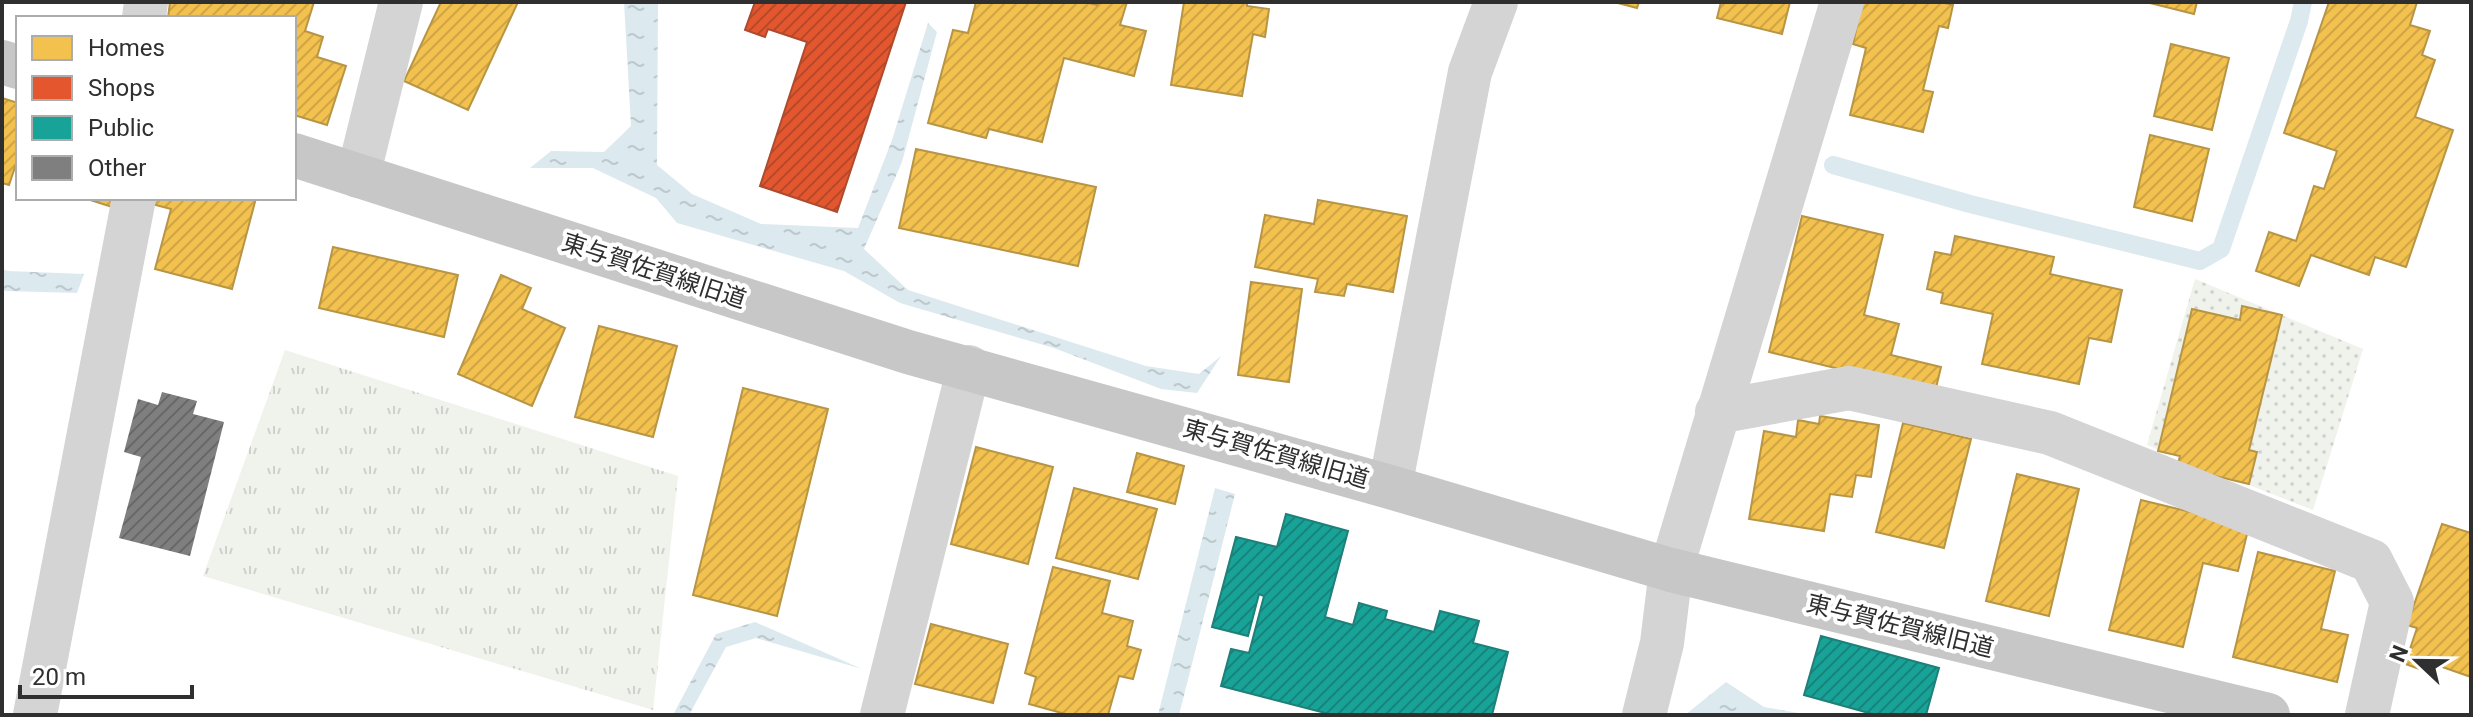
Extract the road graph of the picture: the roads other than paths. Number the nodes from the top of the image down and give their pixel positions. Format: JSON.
{"nodes":[{"id":1,"x":401,"y":2,"type":"edge"},
{"id":2,"x":1496,"y":2,"type":"edge"},
{"id":3,"x":1842,"y":2,"type":"edge"},
{"id":4,"x":296,"y":156,"type":"edge"},
{"id":5,"x":358,"y":176,"type":"junction"},
{"id":6,"x":134,"y":200,"type":"edge"},
{"id":7,"x":969,"y":367,"type":"junction"},
{"id":8,"x":1717,"y":412,"type":"junction"},
{"id":9,"x":1390,"y":487,"type":"junction"},
{"id":10,"x":1671,"y":570,"type":"junction"},
{"id":11,"x":35,"y":715,"type":"edge"},
{"id":12,"x":882,"y":715,"type":"edge"},
{"id":13,"x":1644,"y":715,"type":"edge"},
{"id":14,"x":2268,"y":715,"type":"edge"},
{"id":15,"x":2367,"y":715,"type":"edge"}],
"edges":[{"from":1,"to":5,"type":"street"},
{"from":2,"to":9,"type":"street"},
{"from":3,"to":8,"type":"street"},
{"from":4,"to":5,"type":"main road","name":"東与賀佐賀線旧道"},
{"from":5,"to":7,"type":"main road","name":"東与賀佐賀線旧道"},
{"from":6,"to":11,"type":"street"},
{"from":7,"to":9,"type":"main road","name":"東与賀佐賀線旧道"},
{"from":7,"to":12,"type":"street"},
{"from":8,"to":10,"type":"street"},
{"from":8,"to":15,"type":"street"},
{"from":9,"to":10,"type":"main road","name":"東与賀佐賀線旧道"},
{"from":10,"to":13,"type":"street"},
{"from":10,"to":14,"type":"main road","name":"東与賀佐賀線旧道"}]}
